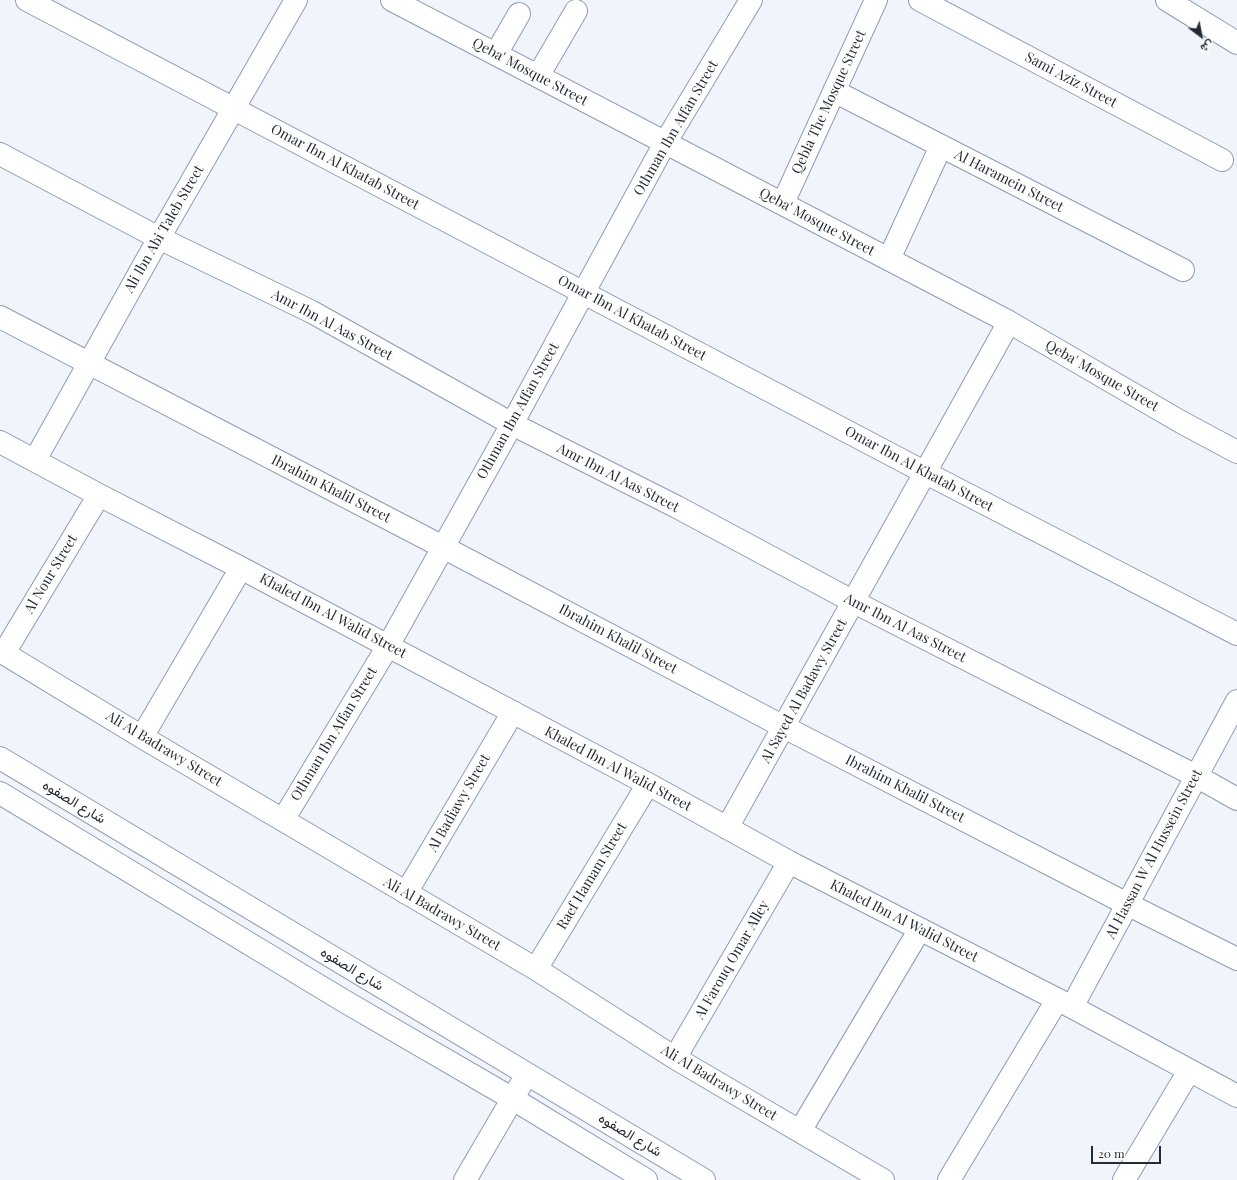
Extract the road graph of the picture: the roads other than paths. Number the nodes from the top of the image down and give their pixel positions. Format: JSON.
{"nodes":[{"id":1,"x":27,"y":0,"type":"edge"},
{"id":2,"x":296,"y":0,"type":"edge"},
{"id":3,"x":392,"y":0,"type":"edge"},
{"id":4,"x":751,"y":0,"type":"edge"},
{"id":5,"x":876,"y":0,"type":"edge"},
{"id":6,"x":920,"y":0,"type":"edge"},
{"id":7,"x":1167,"y":0,"type":"edge"},
{"id":8,"x":576,"y":11,"type":"dead end"},
{"id":9,"x":519,"y":14,"type":"dead end"},
{"id":10,"x":1237,"y":43,"type":"edge"},
{"id":11,"x":496,"y":54,"type":"junction"},
{"id":12,"x":538,"y":76,"type":"junction"},
{"id":13,"x":834,"y":91,"type":"junction"},
{"id":14,"x":233,"y":109,"type":"junction"},
{"id":15,"x":665,"y":143,"type":"junction"},
{"id":16,"x":941,"y":146,"type":"junction"},
{"id":17,"x":0,"y":154,"type":"edge"},
{"id":18,"x":1222,"y":160,"type":"dead end"},
{"id":19,"x":783,"y":203,"type":"junction"},
{"id":20,"x":159,"y":238,"type":"junction"},
{"id":21,"x":889,"y":259,"type":"junction"},
{"id":22,"x":1183,"y":270,"type":"dead end"},
{"id":23,"x":583,"y":292,"type":"junction"},
{"id":24,"x":0,"y":318,"type":"edge"},
{"id":25,"x":1009,"y":322,"type":"junction"},
{"id":26,"x":88,"y":364,"type":"junction"},
{"id":27,"x":512,"y":424,"type":"junction"},
{"id":28,"x":0,"y":442,"type":"edge"},
{"id":29,"x":1237,"y":452,"type":"edge"},
{"id":30,"x":35,"y":460,"type":"junction"},
{"id":31,"x":926,"y":472,"type":"junction"},
{"id":32,"x":99,"y":495,"type":"junction"},
{"id":33,"x":443,"y":547,"type":"junction"},
{"id":34,"x":241,"y":568,"type":"junction"},
{"id":35,"x":854,"y":602,"type":"junction"},
{"id":36,"x":1237,"y":634,"type":"edge"},
{"id":37,"x":388,"y":646,"type":"junction"},
{"id":38,"x":2,"y":652,"type":"edge"},
{"id":39,"x":1237,"y":701,"type":"edge"},
{"id":40,"x":513,"y":712,"type":"junction"},
{"id":41,"x":784,"y":727,"type":"junction"},
{"id":42,"x":142,"y":737,"type":"junction"},
{"id":43,"x":0,"y":758,"type":"edge"},
{"id":44,"x":1196,"y":776,"type":"junction"},
{"id":45,"x":648,"y":784,"type":"junction"},
{"id":46,"x":0,"y":792,"type":"edge"},
{"id":47,"x":1237,"y":798,"type":"edge"},
{"id":48,"x":283,"y":820,"type":"junction"},
{"id":49,"x":727,"y":828,"type":"junction"},
{"id":50,"x":789,"y":862,"type":"junction"},
{"id":51,"x":406,"y":893,"type":"junction"},
{"id":52,"x":1127,"y":904,"type":"junction"},
{"id":53,"x":920,"y":929,"type":"junction"},
{"id":54,"x":1237,"y":959,"type":"edge"},
{"id":55,"x":536,"y":969,"type":"junction"},
{"id":56,"x":1064,"y":1004,"type":"junction"},
{"id":57,"x":675,"y":1058,"type":"junction"},
{"id":58,"x":1190,"y":1071,"type":"junction"},
{"id":59,"x":528,"y":1073,"type":"junction"},
{"id":60,"x":1237,"y":1096,"type":"edge"},
{"id":61,"x":513,"y":1099,"type":"junction"},
{"id":62,"x":800,"y":1131,"type":"junction"},
{"id":63,"x":465,"y":1180,"type":"edge"},
{"id":64,"x":646,"y":1180,"type":"edge"},
{"id":65,"x":704,"y":1180,"type":"edge"},
{"id":66,"x":883,"y":1180,"type":"edge"},
{"id":67,"x":949,"y":1180,"type":"edge"},
{"id":68,"x":1124,"y":1180,"type":"edge"}],
"edges":[{"from":1,"to":14,"type":"street","name":"Omar Ibn Al Khatab Street"},
{"from":2,"to":14,"type":"street","name":"Ali Ibn Abi Taleb Street"},
{"from":3,"to":11,"type":"street","name":"Qeba' Mosque Street"},
{"from":4,"to":15,"type":"street","name":"Othman Ibn Affan Street"},
{"from":5,"to":13,"type":"street","name":"Qebla The Mosque Street"},
{"from":6,"to":18,"type":"street","name":"Sami Aziz Street"},
{"from":7,"to":10,"type":"street"},
{"from":8,"to":12,"type":"street"},
{"from":9,"to":11,"type":"street"},
{"from":11,"to":12,"type":"street","name":"Qeba' Mosque Street"},
{"from":12,"to":15,"type":"street","name":"Qeba' Mosque Street"},
{"from":13,"to":16,"type":"street","name":"Al Haramein Street"},
{"from":13,"to":19,"type":"street","name":"Qebla The Mosque Street"},
{"from":14,"to":20,"type":"street","name":"Ali Ibn Abi Taleb Street"},
{"from":14,"to":23,"type":"street","name":"Omar Ibn Al Khatab Street"},
{"from":15,"to":19,"type":"street","name":"Qeba' Mosque Street"},
{"from":15,"to":23,"type":"street","name":"Othman Ibn Affan Street"},
{"from":16,"to":21,"type":"street"},
{"from":16,"to":22,"type":"street","name":"Al Haramein Street"},
{"from":17,"to":20,"type":"street","name":"Amr Ibn Al Aas Street"},
{"from":19,"to":21,"type":"street","name":"Qeba' Mosque Street"},
{"from":20,"to":26,"type":"street","name":"Ali Ibn Abi Taleb Street"},
{"from":20,"to":27,"type":"street","name":"Amr Ibn Al Aas Street"},
{"from":21,"to":25,"type":"street","name":"Qeba' Mosque Street"},
{"from":23,"to":27,"type":"street","name":"Othman Ibn Affan Street"},
{"from":23,"to":31,"type":"street","name":"Omar Ibn Al Khatab Street"},
{"from":24,"to":26,"type":"street","name":"Ibrahim Khalil Street"},
{"from":25,"to":29,"type":"street","name":"Qeba' Mosque Street"},
{"from":25,"to":31,"type":"street","name":"Al Sayed Al Badawy Street"},
{"from":26,"to":30,"type":"street","name":"Ali Ibn Abi Taleb Street"},
{"from":26,"to":33,"type":"street","name":"Ibrahim Khalil Street"},
{"from":27,"to":33,"type":"street","name":"Othman Ibn Affan Street"},
{"from":27,"to":35,"type":"street","name":"Amr Ibn Al Aas Street"},
{"from":28,"to":30,"type":"street","name":"Khaled Ibn Al Walid Street"},
{"from":30,"to":32,"type":"street","name":"Khaled Ibn Al Walid Street"},
{"from":31,"to":35,"type":"street","name":"Al Sayed Al Badawy Street"},
{"from":31,"to":36,"type":"street","name":"Omar Ibn Al Khatab Street"},
{"from":32,"to":34,"type":"street","name":"Khaled Ibn Al Walid Street"},
{"from":32,"to":38,"type":"street","name":"Al Nour Street"},
{"from":33,"to":37,"type":"street","name":"Othman Ibn Affan Street"},
{"from":33,"to":41,"type":"street","name":"Ibrahim Khalil Street"},
{"from":34,"to":37,"type":"street","name":"Khaled Ibn Al Walid Street"},
{"from":34,"to":42,"type":"street"},
{"from":35,"to":41,"type":"street","name":"Al Sayed Al Badawy Street"},
{"from":35,"to":44,"type":"street","name":"Amr Ibn Al Aas Street"},
{"from":37,"to":40,"type":"street","name":"Khaled Ibn Al Walid Street"},
{"from":37,"to":48,"type":"street","name":"Othman Ibn Affan Street"},
{"from":38,"to":42,"type":"street","name":"Ali Al Badrawy Street"},
{"from":39,"to":44,"type":"street","name":"Al Hassan W Al Hussein Street"},
{"from":40,"to":45,"type":"street","name":"Khaled Ibn Al Walid Street"},
{"from":40,"to":51,"type":"street","name":"Al Badiawy Street"},
{"from":41,"to":49,"type":"street","name":"Al Sayed Al Badawy Street"},
{"from":41,"to":52,"type":"street","name":"Ibrahim Khalil Street"},
{"from":42,"to":48,"type":"street","name":"Ali Al Badrawy Street"},
{"from":43,"to":59,"type":"street","name":"شارع الصفوه"},
{"from":44,"to":47,"type":"street","name":"Amr Ibn Al Aas Street"},
{"from":44,"to":52,"type":"street","name":"Al Hassan W Al Hussein Street"},
{"from":45,"to":49,"type":"street","name":"Khaled Ibn Al Walid Street"},
{"from":45,"to":55,"type":"street","name":"Raef Hamam Street"},
{"from":46,"to":61,"type":"street"},
{"from":48,"to":51,"type":"street","name":"Ali Al Badrawy Street"},
{"from":49,"to":50,"type":"street","name":"Khaled Ibn Al Walid Street"},
{"from":50,"to":53,"type":"street","name":"Khaled Ibn Al Walid Street"},
{"from":50,"to":57,"type":"street","name":"Al Farouq Omar Alley"},
{"from":51,"to":55,"type":"street","name":"Ali Al Badrawy Street"},
{"from":52,"to":54,"type":"street","name":"Ibrahim Khalil Street"},
{"from":52,"to":56,"type":"street","name":"Al Hassan W Al Hussein Street"},
{"from":53,"to":56,"type":"street","name":"Khaled Ibn Al Walid Street"},
{"from":53,"to":62,"type":"street"},
{"from":55,"to":57,"type":"street","name":"Ali Al Badrawy Street"},
{"from":56,"to":58,"type":"street","name":"Khaled Ibn Al Walid Street"},
{"from":56,"to":67,"type":"street","name":"Al Hassan W Al Hussein Street"},
{"from":57,"to":62,"type":"street","name":"Ali Al Badrawy Street"},
{"from":58,"to":60,"type":"street","name":"Khaled Ibn Al Walid Street"},
{"from":58,"to":68,"type":"street"},
{"from":59,"to":61,"type":"street"},
{"from":59,"to":65,"type":"street","name":"شارع الصفوه"},
{"from":61,"to":63,"type":"street"},
{"from":61,"to":64,"type":"street"},
{"from":62,"to":66,"type":"street","name":"Ali Al Badrawy Street"}]}
